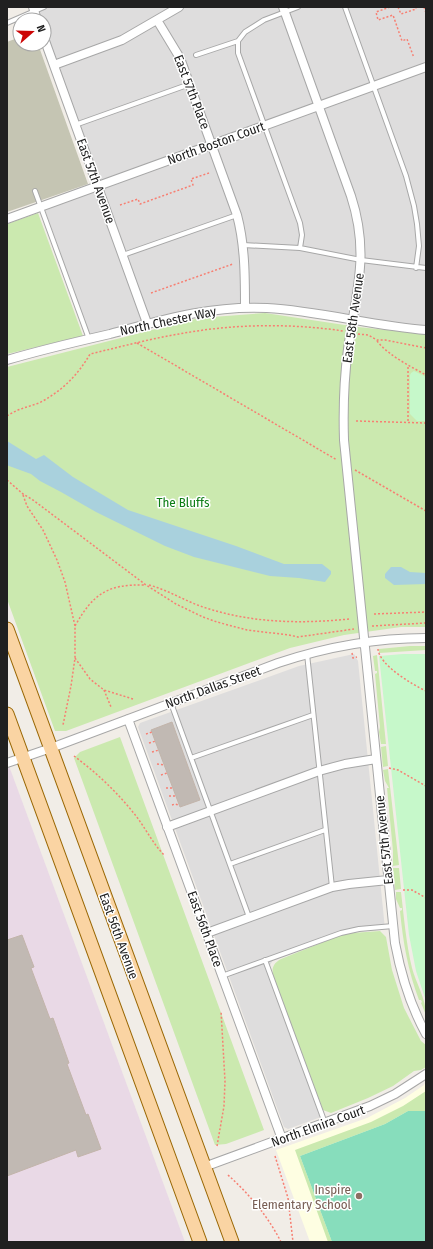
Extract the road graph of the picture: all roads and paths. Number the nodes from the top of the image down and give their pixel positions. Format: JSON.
{"nodes":[{"id":1,"x":44,"y":7,"type":"edge"},
{"id":2,"x":179,"y":7,"type":"edge"},
{"id":3,"x":298,"y":7,"type":"edge"},
{"id":4,"x":345,"y":7,"type":"edge"},
{"id":5,"x":390,"y":7,"type":"edge"},
{"id":6,"x":398,"y":7,"type":"edge"},
{"id":7,"x":416,"y":7,"type":"edge"},
{"id":8,"x":424,"y":7,"type":"edge"},
{"id":9,"x":33,"y":9,"type":"edge"},
{"id":10,"x":284,"y":9,"type":"edge"},
{"id":11,"x":426,"y":13,"type":"edge"},
{"id":12,"x":157,"y":20,"type":"junction"},
{"id":13,"x":7,"y":23,"type":"edge"},
{"id":14,"x":238,"y":41,"type":"junction"},
{"id":15,"x":49,"y":52,"type":"edge"},
{"id":16,"x":196,"y":55,"type":"dead end"},
{"id":17,"x":414,"y":58,"type":"dead end"},
{"id":18,"x":54,"y":65,"type":"junction"},
{"id":19,"x":426,"y":67,"type":"edge"},
{"id":20,"x":191,"y":84,"type":"junction"},
{"id":21,"x":373,"y":86,"type":"junction"},
{"id":22,"x":318,"y":106,"type":"junction"},
{"id":23,"x":75,"y":125,"type":"junction"},
{"id":24,"x":265,"y":125,"type":"junction"},
{"id":25,"x":212,"y":145,"type":"junction"},
{"id":26,"x":209,"y":173,"type":"dead end"},
{"id":27,"x":98,"y":186,"type":"junction"},
{"id":28,"x":35,"y":191,"type":"dead end"},
{"id":29,"x":120,"y":205,"type":"dead end"},
{"id":30,"x":41,"y":206,"type":"junction"},
{"id":31,"x":237,"y":215,"type":"junction"},
{"id":32,"x":7,"y":219,"type":"edge"},
{"id":33,"x":243,"y":245,"type":"junction"},
{"id":34,"x":300,"y":248,"type":"junction"},
{"id":35,"x":122,"y":255,"type":"junction"},
{"id":36,"x":361,"y":260,"type":"junction"},
{"id":37,"x":233,"y":264,"type":"dead end"},
{"id":38,"x":416,"y":268,"type":"junction"},
{"id":39,"x":426,"y":268,"type":"edge"},
{"id":40,"x":151,"y":293,"type":"dead end"},
{"id":41,"x":245,"y":308,"type":"junction"},
{"id":42,"x":353,"y":320,"type":"junction"},
{"id":43,"x":147,"y":324,"type":"junction"},
{"id":44,"x":338,"y":330,"type":"dead end"},
{"id":45,"x":426,"y":330,"type":"edge"},
{"id":46,"x":363,"y":334,"type":"dead end"},
{"id":47,"x":89,"y":339,"type":"junction"},
{"id":48,"x":377,"y":340,"type":"junction"},
{"id":49,"x":137,"y":343,"type":"junction"},
{"id":50,"x":426,"y":348,"type":"edge"},
{"id":51,"x":7,"y":360,"type":"edge"},
{"id":52,"x":408,"y":365,"type":"junction"},
{"id":53,"x":426,"y":376,"type":"edge"},
{"id":54,"x":7,"y":416,"type":"edge"},
{"id":55,"x":356,"y":421,"type":"dead end"},
{"id":56,"x":408,"y":422,"type":"junction"},
{"id":57,"x":426,"y":423,"type":"edge"},
{"id":58,"x":338,"y":460,"type":"dead end"},
{"id":59,"x":359,"y":472,"type":"dead end"},
{"id":60,"x":7,"y":480,"type":"edge"},
{"id":61,"x":23,"y":494,"type":"junction"},
{"id":62,"x":426,"y":512,"type":"edge"},
{"id":63,"x":146,"y":585,"type":"junction"},
{"id":64,"x":426,"y":612,"type":"edge"},
{"id":65,"x":374,"y":614,"type":"dead end"},
{"id":66,"x":349,"y":619,"type":"dead end"},
{"id":67,"x":426,"y":623,"type":"edge"},
{"id":68,"x":75,"y":626,"type":"junction"},
{"id":69,"x":371,"y":626,"type":"dead end"},
{"id":70,"x":375,"y":626,"type":"junction"},
{"id":71,"x":7,"y":629,"type":"edge"},
{"id":72,"x":354,"y":629,"type":"dead end"},
{"id":73,"x":350,"y":630,"type":"junction"},
{"id":74,"x":376,"y":631,"type":"dead end"},
{"id":75,"x":350,"y":635,"type":"dead end"},
{"id":76,"x":426,"y":638,"type":"edge"},
{"id":77,"x":364,"y":642,"type":"junction"},
{"id":78,"x":378,"y":650,"type":"dead end"},
{"id":79,"x":352,"y":653,"type":"dead end"},
{"id":80,"x":307,"y":654,"type":"junction"},
{"id":81,"x":357,"y":657,"type":"dead end"},
{"id":82,"x":75,"y":658,"type":"junction"},
{"id":83,"x":104,"y":690,"type":"junction"},
{"id":84,"x":426,"y":691,"type":"edge"},
{"id":85,"x":133,"y":698,"type":"dead end"},
{"id":86,"x":171,"y":703,"type":"junction"},
{"id":87,"x":111,"y":707,"type":"dead end"},
{"id":88,"x":7,"y":714,"type":"edge"},
{"id":89,"x":313,"y":715,"type":"junction"},
{"id":90,"x":128,"y":719,"type":"junction"},
{"id":91,"x":63,"y":725,"type":"dead end"},
{"id":92,"x":152,"y":732,"type":"dead end"},
{"id":93,"x":146,"y":734,"type":"dead end"},
{"id":94,"x":156,"y":741,"type":"dead end"},
{"id":95,"x":149,"y":743,"type":"dead end"},
{"id":96,"x":51,"y":748,"type":"junction"},
{"id":97,"x":159,"y":750,"type":"dead end"},
{"id":98,"x":152,"y":752,"type":"dead end"},
{"id":99,"x":74,"y":756,"type":"dead end"},
{"id":100,"x":23,"y":757,"type":"junction"},
{"id":101,"x":191,"y":758,"type":"junction"},
{"id":102,"x":376,"y":759,"type":"junction"},
{"id":103,"x":7,"y":763,"type":"edge"},
{"id":104,"x":157,"y":764,"type":"dead end"},
{"id":105,"x":164,"y":765,"type":"dead end"},
{"id":106,"x":390,"y":768,"type":"dead end"},
{"id":107,"x":320,"y":771,"type":"junction"},
{"id":108,"x":167,"y":773,"type":"dead end"},
{"id":109,"x":161,"y":775,"type":"dead end"},
{"id":110,"x":426,"y":786,"type":"edge"},
{"id":111,"x":166,"y":788,"type":"dead end"},
{"id":112,"x":173,"y":788,"type":"dead end"},
{"id":113,"x":169,"y":796,"type":"dead end"},
{"id":114,"x":176,"y":796,"type":"dead end"},
{"id":115,"x":172,"y":805,"type":"dead end"},
{"id":116,"x":179,"y":805,"type":"dead end"},
{"id":117,"x":210,"y":811,"type":"junction"},
{"id":118,"x":167,"y":827,"type":"junction"},
{"id":119,"x":325,"y":830,"type":"junction"},
{"id":120,"x":165,"y":856,"type":"dead end"},
{"id":121,"x":230,"y":864,"type":"junction"},
{"id":122,"x":388,"y":880,"type":"junction"},
{"id":123,"x":332,"y":887,"type":"junction"},
{"id":124,"x":403,"y":890,"type":"dead end"},
{"id":125,"x":426,"y":898,"type":"edge"},
{"id":126,"x":249,"y":917,"type":"junction"},
{"id":127,"x":393,"y":926,"type":"junction"},
{"id":128,"x":207,"y":933,"type":"junction"},
{"id":129,"x":265,"y":960,"type":"junction"},
{"id":130,"x":222,"y":976,"type":"junction"},
{"id":131,"x":221,"y":1011,"type":"dead end"},
{"id":132,"x":426,"y":1034,"type":"edge"},
{"id":133,"x":426,"y":1074,"type":"edge"},
{"id":134,"x":325,"y":1124,"type":"junction"},
{"id":135,"x":282,"y":1139,"type":"junction"},
{"id":136,"x":217,"y":1146,"type":"dead end"},
{"id":137,"x":276,"y":1156,"type":"dead end"},
{"id":138,"x":204,"y":1167,"type":"junction"},
{"id":139,"x":228,"y":1175,"type":"dead end"},
{"id":140,"x":200,"y":1242,"type":"edge"},
{"id":141,"x":232,"y":1242,"type":"edge"},
{"id":142,"x":281,"y":1242,"type":"edge"},
{"id":143,"x":293,"y":1242,"type":"edge"}],
"edges":[{"from":1,"to":9,"type":"lane"},
{"from":2,"to":12,"type":"street"},
{"from":3,"to":10,"type":"lane"},
{"from":4,"to":21,"type":"lane"},
{"from":5,"to":17,"type":"path"},
{"from":6,"to":7,"type":"path"},
{"from":8,"to":11,"type":"path"},
{"from":9,"to":13,"type":"lane"},
{"from":10,"to":14,"type":"lane"},
{"from":10,"to":22,"type":"street","name":"East 58th Avenue"},
{"from":12,"to":18,"type":"street"},
{"from":12,"to":20,"type":"street","name":"East 57th Place"},
{"from":14,"to":16,"type":"lane"},
{"from":14,"to":24,"type":"lane"},
{"from":15,"to":18,"type":"street","name":"East 57th Avenue"},
{"from":18,"to":23,"type":"street","name":"East 57th Avenue"},
{"from":19,"to":21,"type":"street","name":"North Boston Court"},
{"from":20,"to":23,"type":"lane"},
{"from":20,"to":25,"type":"street","name":"East 57th Place"},
{"from":21,"to":22,"type":"street","name":"North Boston Court"},
{"from":21,"to":38,"type":"lane"},
{"from":22,"to":24,"type":"street","name":"North Boston Court"},
{"from":22,"to":36,"type":"street","name":"East 58th Avenue"},
{"from":23,"to":27,"type":"street","name":"East 57th Avenue"},
{"from":24,"to":25,"type":"street","name":"North Boston Court"},
{"from":24,"to":34,"type":"lane"},
{"from":25,"to":27,"type":"street","name":"North Boston Court"},
{"from":25,"to":31,"type":"street","name":"East 57th Place"},
{"from":26,"to":29,"type":"path"},
{"from":27,"to":30,"type":"street","name":"North Boston Court"},
{"from":27,"to":35,"type":"street","name":"East 57th Avenue"},
{"from":28,"to":30,"type":"lane"},
{"from":30,"to":32,"type":"street","name":"North Boston Court"},
{"from":30,"to":47,"type":"lane"},
{"from":31,"to":33,"type":"street","name":"East 57th Place"},
{"from":31,"to":35,"type":"lane"},
{"from":33,"to":34,"type":"lane"},
{"from":33,"to":41,"type":"street","name":"East 57th Place"},
{"from":34,"to":36,"type":"lane"},
{"from":35,"to":43,"type":"street","name":"East 57th Avenue"},
{"from":36,"to":38,"type":"lane"},
{"from":36,"to":42,"type":"street","name":"East 58th Avenue"},
{"from":37,"to":40,"type":"path"},
{"from":38,"to":39,"type":"lane"},
{"from":41,"to":42,"type":"street","name":"North Chester Way"},
{"from":41,"to":43,"type":"street","name":"North Chester Way"},
{"from":42,"to":45,"type":"street","name":"North Chester Way"},
{"from":42,"to":77,"type":"street","name":"East 58th Avenue"},
{"from":43,"to":47,"type":"street","name":"North Chester Way"},
{"from":44,"to":49,"type":"path"},
{"from":46,"to":48,"type":"path"},
{"from":47,"to":51,"type":"street","name":"North Chester Way"},
{"from":48,"to":50,"type":"path"},
{"from":48,"to":52,"type":"path"},
{"from":49,"to":54,"type":"path"},
{"from":49,"to":58,"type":"path"},
{"from":52,"to":53,"type":"path"},
{"from":52,"to":56,"type":"path"},
{"from":55,"to":56,"type":"path"},
{"from":56,"to":57,"type":"path"},
{"from":59,"to":62,"type":"path"},
{"from":60,"to":61,"type":"path"},
{"from":61,"to":63,"type":"path"},
{"from":61,"to":68,"type":"path"},
{"from":63,"to":66,"type":"path"},
{"from":63,"to":68,"type":"path"},
{"from":63,"to":73,"type":"path"},
{"from":64,"to":65,"type":"path"},
{"from":67,"to":70,"type":"path"},
{"from":68,"to":82,"type":"path"},
{"from":69,"to":70,"type":"path"},
{"from":70,"to":74,"type":"path"},
{"from":71,"to":96,"type":"main road","name":"East 56th Avenue"},
{"from":72,"to":73,"type":"path"},
{"from":73,"to":75,"type":"path"},
{"from":76,"to":77,"type":"street","name":"North Dallas Street"},
{"from":77,"to":80,"type":"street","name":"North Dallas Street"},
{"from":77,"to":102,"type":"street","name":"East 57th Avenue"},
{"from":78,"to":84,"type":"path"},
{"from":79,"to":81,"type":"path"},
{"from":80,"to":86,"type":"street","name":"North Dallas Street"},
{"from":80,"to":89,"type":"lane"},
{"from":82,"to":83,"type":"path"},
{"from":82,"to":91,"type":"path"},
{"from":83,"to":85,"type":"path"},
{"from":83,"to":87,"type":"path"},
{"from":86,"to":90,"type":"street","name":"North Dallas Street"},
{"from":86,"to":101,"type":"lane"},
{"from":88,"to":100,"type":"main road"},
{"from":89,"to":101,"type":"lane"},
{"from":89,"to":107,"type":"lane"},
{"from":90,"to":96,"type":"street","name":"North Dallas Street"},
{"from":90,"to":118,"type":"street","name":"East 56th Place"},
{"from":92,"to":93,"type":"path"},
{"from":94,"to":95,"type":"path"},
{"from":96,"to":100,"type":"street","name":"North Dallas Street"},
{"from":96,"to":138,"type":"main road","name":"East 56th Avenue"},
{"from":97,"to":98,"type":"path"},
{"from":99,"to":120,"type":"path"},
{"from":100,"to":103,"type":"street","name":"North Dallas Street"},
{"from":100,"to":140,"type":"main road"},
{"from":101,"to":117,"type":"lane"},
{"from":102,"to":107,"type":"street"},
{"from":102,"to":122,"type":"street","name":"East 57th Avenue"},
{"from":104,"to":105,"type":"path"},
{"from":106,"to":110,"type":"path"},
{"from":107,"to":117,"type":"street"},
{"from":107,"to":119,"type":"lane"},
{"from":108,"to":109,"type":"path"},
{"from":111,"to":112,"type":"path"},
{"from":113,"to":114,"type":"path"},
{"from":115,"to":116,"type":"path"},
{"from":117,"to":118,"type":"street"},
{"from":117,"to":121,"type":"lane"},
{"from":118,"to":128,"type":"street","name":"East 56th Place"},
{"from":119,"to":121,"type":"lane"},
{"from":119,"to":123,"type":"lane"},
{"from":121,"to":126,"type":"lane"},
{"from":122,"to":123,"type":"street"},
{"from":122,"to":127,"type":"street","name":"East 57th Avenue"},
{"from":123,"to":126,"type":"street"},
{"from":124,"to":125,"type":"path"},
{"from":126,"to":128,"type":"street"},
{"from":127,"to":129,"type":"lane"},
{"from":127,"to":132,"type":"street","name":"East 57th Avenue"},
{"from":128,"to":130,"type":"street","name":"East 56th Place"},
{"from":129,"to":130,"type":"lane"},
{"from":129,"to":134,"type":"lane"},
{"from":130,"to":135,"type":"street","name":"East 56th Place"},
{"from":131,"to":136,"type":"path"},
{"from":133,"to":134,"type":"street","name":"North Elmira Court"},
{"from":134,"to":135,"type":"street","name":"North Elmira Court"},
{"from":135,"to":138,"type":"street","name":"North Elmira Court"},
{"from":137,"to":143,"type":"path"},
{"from":138,"to":141,"type":"main road","name":"East 56th Avenue"},
{"from":139,"to":142,"type":"path"}]}
